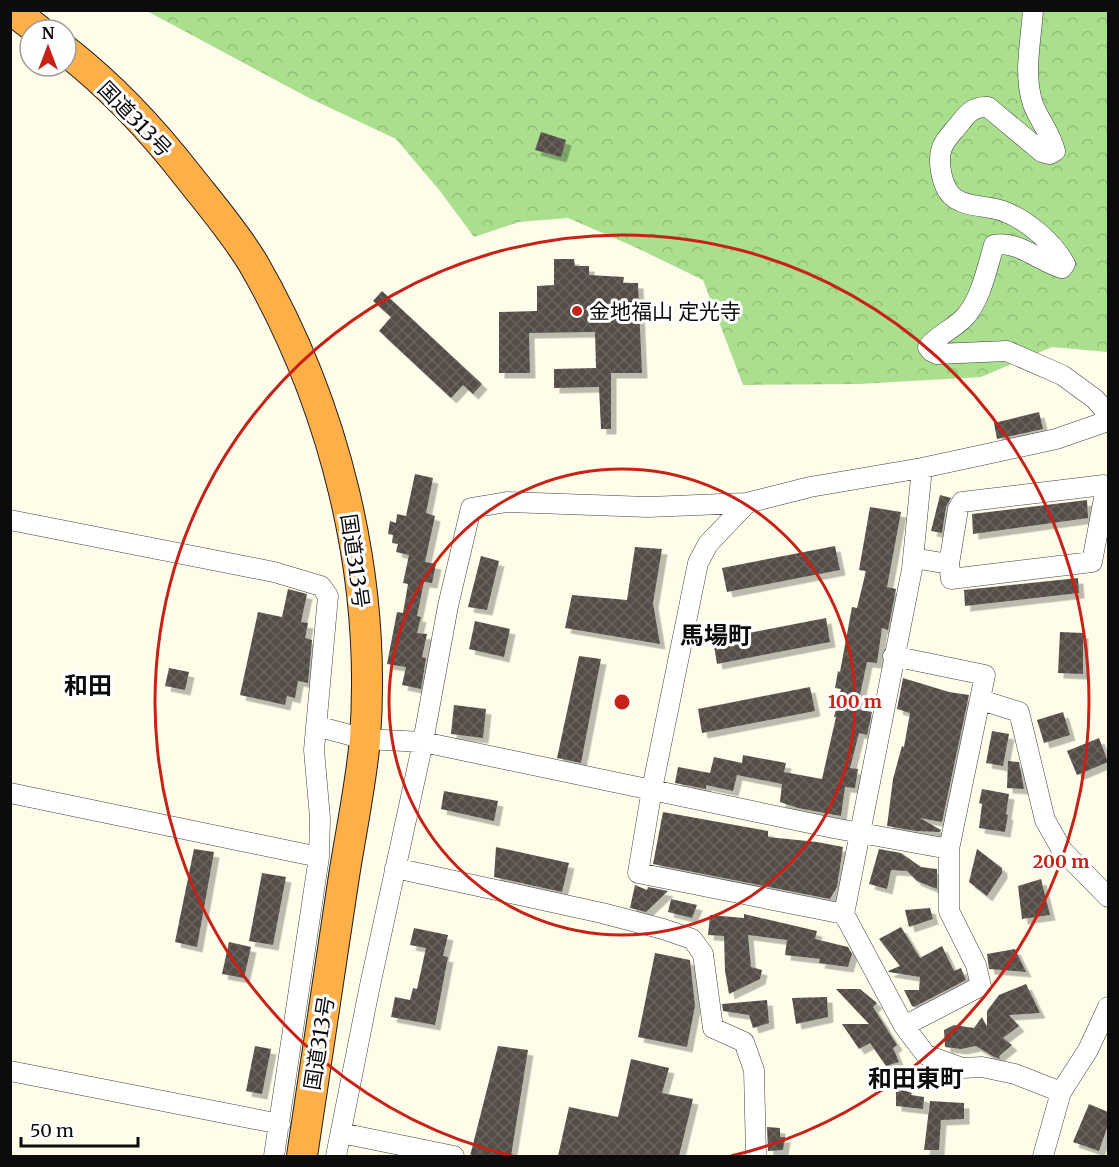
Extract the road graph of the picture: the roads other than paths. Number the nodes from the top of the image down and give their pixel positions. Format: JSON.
{"nodes":[{"id":1,"x":1033,"y":10,"type":"edge"},
{"id":2,"x":78,"y":62,"type":"edge"},
{"id":3,"x":1108,"y":414,"type":"edge"},
{"id":4,"x":1108,"y":421,"type":"edge"},
{"id":5,"x":922,"y":468,"type":"junction"},
{"id":6,"x":747,"y":503,"type":"junction"},
{"id":7,"x":10,"y":520,"type":"edge"},
{"id":8,"x":913,"y":558,"type":"junction"},
{"id":9,"x":949,"y":564,"type":"junction"},
{"id":10,"x":893,"y":656,"type":"junction"},
{"id":11,"x":981,"y":700,"type":"junction"},
{"id":12,"x":316,"y":726,"type":"junction"},
{"id":13,"x":365,"y":740,"type":"junction"},
{"id":14,"x":423,"y":742,"type":"junction"},
{"id":15,"x":652,"y":789,"type":"junction"},
{"id":16,"x":10,"y":793,"type":"edge"},
{"id":17,"x":860,"y":833,"type":"junction"},
{"id":18,"x":949,"y":849,"type":"junction"},
{"id":19,"x":319,"y":857,"type":"junction"},
{"id":20,"x":395,"y":868,"type":"junction"},
{"id":21,"x":1108,"y":897,"type":"edge"},
{"id":22,"x":844,"y":914,"type":"junction"},
{"id":23,"x":1108,"y":1007,"type":"edge"},
{"id":24,"x":904,"y":1026,"type":"junction"},
{"id":25,"x":10,"y":1071,"type":"edge"},
{"id":26,"x":1061,"y":1092,"type":"junction"},
{"id":27,"x":280,"y":1124,"type":"junction"},
{"id":28,"x":341,"y":1133,"type":"junction"},
{"id":29,"x":274,"y":1156,"type":"edge"},
{"id":30,"x":302,"y":1156,"type":"edge"},
{"id":31,"x":336,"y":1156,"type":"edge"},
{"id":32,"x":454,"y":1156,"type":"edge"},
{"id":33,"x":756,"y":1156,"type":"edge"},
{"id":34,"x":1043,"y":1156,"type":"edge"}],
"edges":[{"from":1,"to":3,"type":"street"},
{"from":2,"to":13,"type":"highway","name":"国道313号"},
{"from":4,"to":5,"type":"street"},
{"from":5,"to":6,"type":"street"},
{"from":5,"to":8,"type":"street"},
{"from":6,"to":14,"type":"street"},
{"from":6,"to":15,"type":"street"},
{"from":7,"to":12,"type":"street"},
{"from":8,"to":9,"type":"street"},
{"from":8,"to":10,"type":"street"},
{"from":9,"to":9,"type":"street"},
{"from":10,"to":11,"type":"street"},
{"from":10,"to":17,"type":"street"},
{"from":11,"to":18,"type":"street"},
{"from":11,"to":21,"type":"street"},
{"from":12,"to":13,"type":"street"},
{"from":12,"to":19,"type":"street"},
{"from":13,"to":14,"type":"street"},
{"from":13,"to":30,"type":"highway","name":"国道313号"},
{"from":14,"to":15,"type":"street"},
{"from":14,"to":20,"type":"street"},
{"from":15,"to":17,"type":"street"},
{"from":15,"to":22,"type":"street"},
{"from":16,"to":19,"type":"street"},
{"from":17,"to":18,"type":"street"},
{"from":17,"to":22,"type":"street"},
{"from":18,"to":24,"type":"street"},
{"from":19,"to":27,"type":"street"},
{"from":20,"to":28,"type":"street"},
{"from":20,"to":33,"type":"street"},
{"from":22,"to":24,"type":"street"},
{"from":23,"to":26,"type":"street"},
{"from":24,"to":26,"type":"street"},
{"from":25,"to":27,"type":"street"},
{"from":26,"to":34,"type":"street"},
{"from":27,"to":29,"type":"street"},
{"from":28,"to":31,"type":"street"},
{"from":28,"to":32,"type":"street"}]}
